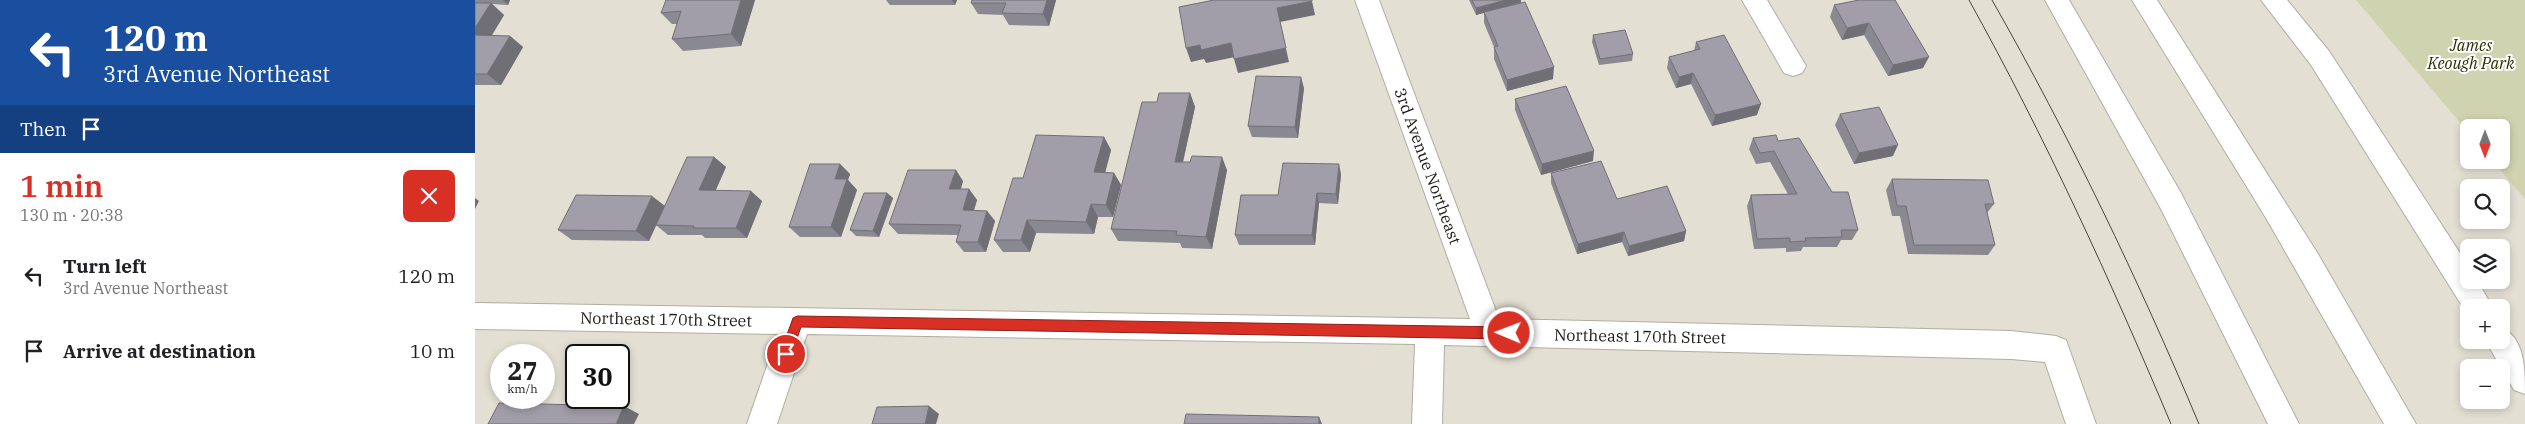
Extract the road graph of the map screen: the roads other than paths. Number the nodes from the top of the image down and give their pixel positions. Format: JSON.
{"nodes":[{"id":1,"x":1367,"y":0,"type":"edge"},
{"id":2,"x":1754,"y":0,"type":"edge"},
{"id":3,"x":2057,"y":0,"type":"edge"},
{"id":4,"x":2143,"y":0,"type":"edge"},
{"id":5,"x":2273,"y":0,"type":"edge"},
{"id":6,"x":1793,"y":66,"type":"dead end"},
{"id":7,"x":2473,"y":299,"type":"edge"},
{"id":8,"x":475,"y":316,"type":"edge"},
{"id":9,"x":797,"y":321,"type":"junction"},
{"id":10,"x":1430,"y":331,"type":"junction"},
{"id":11,"x":1490,"y":333,"type":"junction"},
{"id":12,"x":2506,"y":349,"type":"edge"},
{"id":13,"x":2525,"y":380,"type":"edge"},
{"id":14,"x":762,"y":424,"type":"edge"},
{"id":15,"x":1427,"y":424,"type":"edge"},
{"id":16,"x":2081,"y":424,"type":"edge"},
{"id":17,"x":2283,"y":424,"type":"edge"},
{"id":18,"x":2401,"y":424,"type":"edge"}],
"edges":[{"from":1,"to":11,"type":"main road","name":"3rd Avenue Northeast"},
{"from":2,"to":6,"type":"main road"},
{"from":3,"to":17,"type":"main road"},
{"from":4,"to":18,"type":"main road"},
{"from":5,"to":7,"type":"main road"},
{"from":8,"to":9,"type":"main road","name":"Northeast 170th Street"},
{"from":9,"to":10,"type":"main road","name":"Northeast 170th Street"},
{"from":9,"to":14,"type":"main road"},
{"from":10,"to":11,"type":"main road","name":"Northeast 170th Street"},
{"from":10,"to":15,"type":"main road"},
{"from":11,"to":16,"type":"main road","name":"Northeast 170th Street"},
{"from":12,"to":13,"type":"main road"}]}
